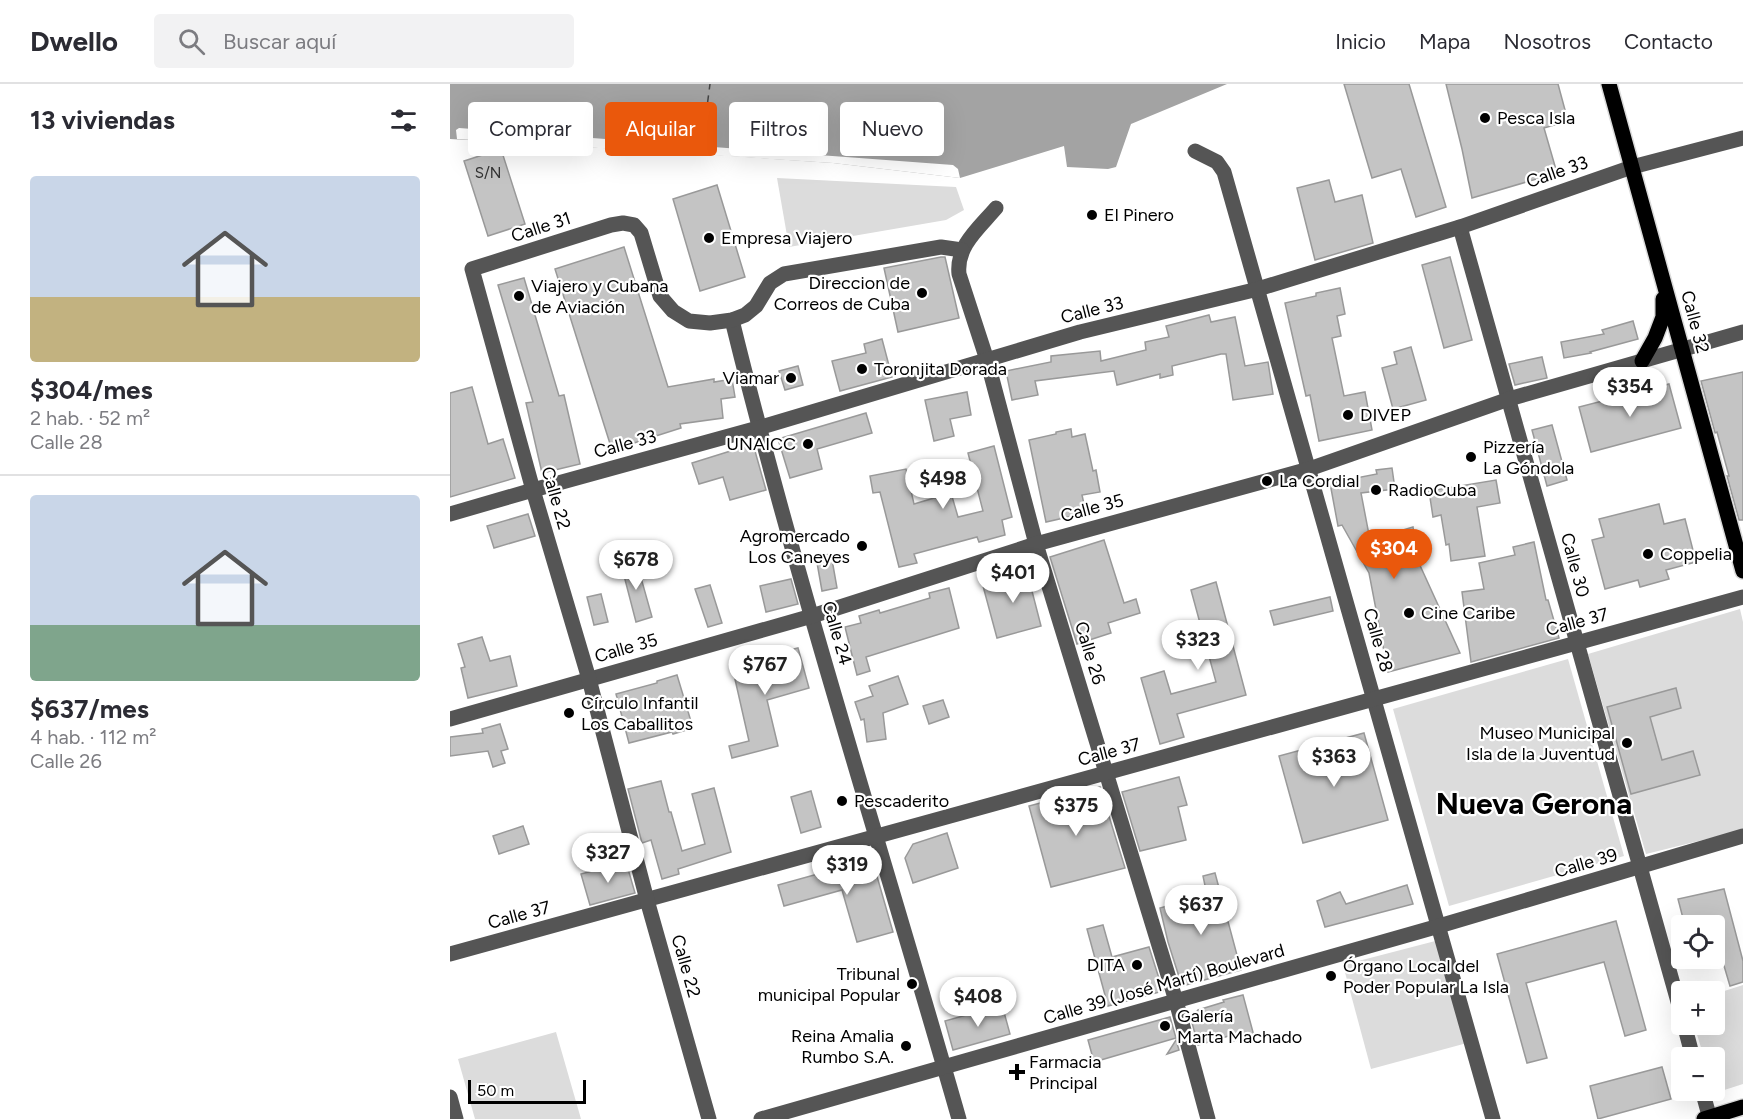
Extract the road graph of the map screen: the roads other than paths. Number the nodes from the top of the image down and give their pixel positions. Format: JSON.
{"nodes":[{"id":1,"x":1609,"y":84,"type":"edge"},
{"id":2,"x":1743,"y":138,"type":"edge"},
{"id":3,"x":1196,"y":151,"type":"dead end"},
{"id":4,"x":1632,"y":167,"type":"junction"},
{"id":5,"x":996,"y":208,"type":"dead end"},
{"id":6,"x":1460,"y":227,"type":"junction"},
{"id":7,"x":962,"y":249,"type":"junction"},
{"id":8,"x":472,"y":269,"type":"joint"},
{"id":9,"x":1661,"y":275,"type":"junction"},
{"id":10,"x":1258,"y":289,"type":"junction"},
{"id":11,"x":732,"y":320,"type":"junction"},
{"id":12,"x":1743,"y":332,"type":"edge"},
{"id":13,"x":1682,"y":350,"type":"junction"},
{"id":14,"x":987,"y":360,"type":"junction"},
{"id":15,"x":1642,"y":361,"type":"junction"},
{"id":16,"x":1509,"y":399,"type":"junction"},
{"id":17,"x":759,"y":428,"type":"junction"},
{"id":18,"x":1309,"y":469,"type":"junction"},
{"id":19,"x":533,"y":490,"type":"junction"},
{"id":20,"x":450,"y":514,"type":"edge"},
{"id":21,"x":1036,"y":544,"type":"junction"},
{"id":22,"x":1743,"y":571,"type":"edge"},
{"id":23,"x":1743,"y":597,"type":"edge"},
{"id":24,"x":812,"y":616,"type":"junction"},
{"id":25,"x":1576,"y":643,"type":"junction"},
{"id":26,"x":589,"y":679,"type":"junction"},
{"id":27,"x":1375,"y":699,"type":"junction"},
{"id":28,"x":450,"y":719,"type":"edge"},
{"id":29,"x":1106,"y":773,"type":"junction"},
{"id":30,"x":876,"y":836,"type":"junction"},
{"id":31,"x":1743,"y":836,"type":"edge"},
{"id":32,"x":1640,"y":867,"type":"junction"},
{"id":33,"x":647,"y":900,"type":"junction"},
{"id":34,"x":1439,"y":926,"type":"junction"},
{"id":35,"x":450,"y":954,"type":"edge"},
{"id":36,"x":1672,"y":981,"type":"edge"},
{"id":37,"x":1176,"y":1001,"type":"junction"},
{"id":38,"x":944,"y":1067,"type":"junction"},
{"id":39,"x":450,"y":1098,"type":"edge"},
{"id":40,"x":1704,"y":1101,"type":"edge"},
{"id":41,"x":1743,"y":1107,"type":"edge"},
{"id":42,"x":1708,"y":1118,"type":"edge"},
{"id":43,"x":456,"y":1119,"type":"edge"},
{"id":44,"x":709,"y":1119,"type":"edge"},
{"id":45,"x":761,"y":1119,"type":"edge"},
{"id":46,"x":959,"y":1119,"type":"edge"},
{"id":47,"x":1208,"y":1119,"type":"edge"},
{"id":48,"x":1493,"y":1119,"type":"edge"}],
"edges":[{"from":1,"to":4,"type":"main road","name":"Calle 32"},
{"from":2,"to":4,"type":"street","name":"Calle 33"},
{"from":3,"to":10,"type":"street","name":"Calle 28"},
{"from":4,"to":6,"type":"street","name":"Calle 33"},
{"from":4,"to":9,"type":"main road","name":"Calle 32"},
{"from":5,"to":7,"type":"street"},
{"from":6,"to":10,"type":"street","name":"Calle 33"},
{"from":6,"to":16,"type":"street","name":"Calle 30"},
{"from":7,"to":11,"type":"street"},
{"from":7,"to":14,"type":"street","name":"Calle 26"},
{"from":8,"to":11,"type":"street","name":"Calle 31"},
{"from":8,"to":19,"type":"street","name":"Calle 22"},
{"from":9,"to":13,"type":"main road","name":"Calle 32"},
{"from":9,"to":15,"type":"main road"},
{"from":10,"to":14,"type":"street","name":"Calle 33"},
{"from":10,"to":18,"type":"street","name":"Calle 28"},
{"from":11,"to":17,"type":"street","name":"Calle 24"},
{"from":12,"to":13,"type":"street","name":"Calle 35"},
{"from":13,"to":15,"type":"street","name":"Calle 35"},
{"from":13,"to":22,"type":"main road","name":"Calle 32"},
{"from":14,"to":17,"type":"street","name":"Calle 33"},
{"from":14,"to":21,"type":"street","name":"Calle 26"},
{"from":15,"to":16,"type":"street","name":"Calle 35"},
{"from":16,"to":18,"type":"street","name":"Calle 35"},
{"from":16,"to":25,"type":"street","name":"Calle 30"},
{"from":17,"to":19,"type":"street","name":"Calle 33"},
{"from":17,"to":24,"type":"street","name":"Calle 24"},
{"from":18,"to":21,"type":"street","name":"Calle 35"},
{"from":18,"to":27,"type":"street","name":"Calle 28"},
{"from":19,"to":20,"type":"street","name":"Calle 33"},
{"from":19,"to":26,"type":"street","name":"Calle 22"},
{"from":21,"to":24,"type":"street","name":"Calle 35"},
{"from":21,"to":29,"type":"street","name":"Calle 26"},
{"from":23,"to":25,"type":"street","name":"Calle 37"},
{"from":24,"to":26,"type":"street","name":"Calle 35"},
{"from":24,"to":30,"type":"street","name":"Calle 24"},
{"from":25,"to":27,"type":"street","name":"Calle 37"},
{"from":25,"to":32,"type":"street","name":"Calle 30"},
{"from":26,"to":28,"type":"street","name":"Calle 35"},
{"from":26,"to":33,"type":"street","name":"Calle 22"},
{"from":27,"to":29,"type":"street","name":"Calle 37"},
{"from":27,"to":34,"type":"street","name":"Calle 28"},
{"from":29,"to":30,"type":"street","name":"Calle 37"},
{"from":29,"to":37,"type":"street","name":"Calle 26"},
{"from":30,"to":33,"type":"street","name":"Calle 37"},
{"from":30,"to":38,"type":"street","name":"Calle 24"},
{"from":31,"to":32,"type":"street","name":"Calle 39"},
{"from":32,"to":34,"type":"street","name":"Calle 39"},
{"from":32,"to":36,"type":"street","name":"Calle 30"},
{"from":33,"to":35,"type":"street","name":"Calle 37"},
{"from":33,"to":44,"type":"street","name":"Calle 22"},
{"from":34,"to":37,"type":"street","name":"Calle 39 (José Martí) Boulevard"},
{"from":34,"to":48,"type":"street","name":"Calle 28"},
{"from":37,"to":38,"type":"street","name":"Calle 39 (José Martí) Boulevard"},
{"from":37,"to":47,"type":"street","name":"Calle 26"},
{"from":38,"to":45,"type":"street","name":"Calle 39 (José Martí) Boulevard"},
{"from":38,"to":46,"type":"street","name":"Calle 24"},
{"from":39,"to":43,"type":"street"},
{"from":40,"to":42,"type":"street"},
{"from":41,"to":42,"type":"main road"}]}
